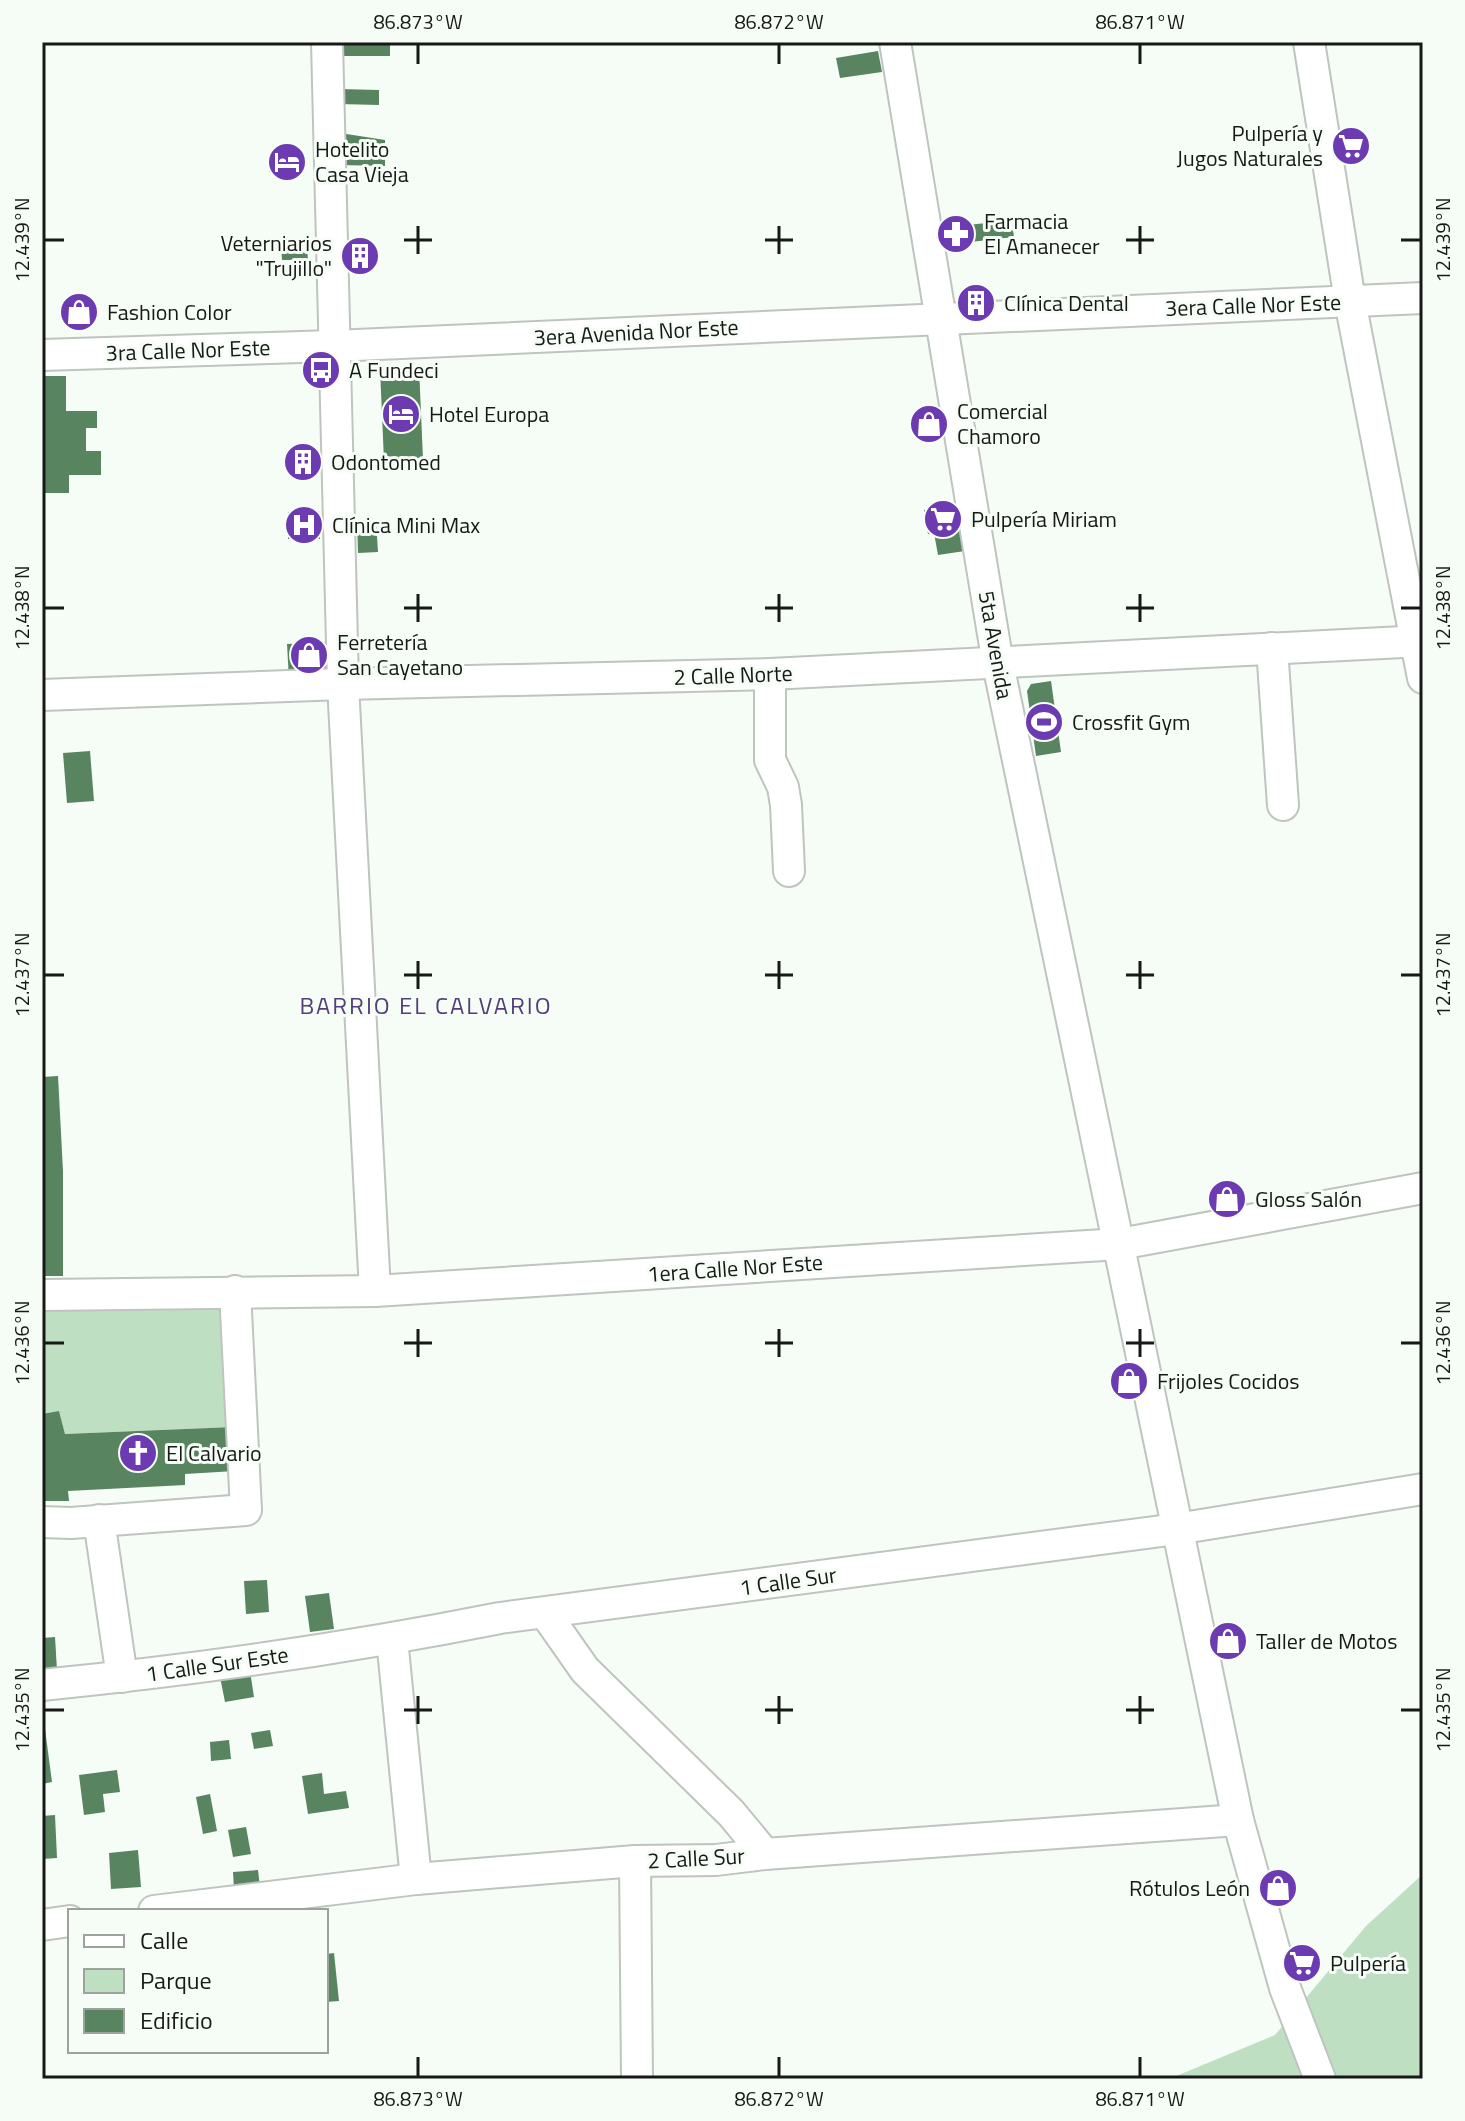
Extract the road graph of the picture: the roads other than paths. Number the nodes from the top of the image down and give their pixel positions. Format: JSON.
{"nodes":[{"id":1,"x":327,"y":42,"type":"edge"},
{"id":2,"x":895,"y":42,"type":"edge"},
{"id":3,"x":1309,"y":42,"type":"edge"},
{"id":4,"x":1423,"y":298,"type":"edge"},
{"id":5,"x":1350,"y":301,"type":"junction"},
{"id":6,"x":939,"y":318,"type":"junction"},
{"id":7,"x":333,"y":346,"type":"junction"},
{"id":8,"x":42,"y":355,"type":"edge"},
{"id":9,"x":1419,"y":641,"type":"edge"},
{"id":10,"x":1272,"y":648,"type":"junction"},
{"id":11,"x":998,"y":664,"type":"junction"},
{"id":12,"x":770,"y":674,"type":"junction"},
{"id":13,"x":1423,"y":678,"type":"edge"},
{"id":14,"x":343,"y":684,"type":"junction"},
{"id":15,"x":42,"y":695,"type":"edge"},
{"id":16,"x":1283,"y":805,"type":"dead end"},
{"id":17,"x":789,"y":871,"type":"dead end"},
{"id":18,"x":1423,"y":1188,"type":"edge"},
{"id":19,"x":1120,"y":1244,"type":"junction"},
{"id":20,"x":235,"y":1291,"type":"junction"},
{"id":21,"x":375,"y":1291,"type":"junction"},
{"id":22,"x":42,"y":1295,"type":"edge"},
{"id":23,"x":1423,"y":1489,"type":"edge"},
{"id":24,"x":99,"y":1520,"type":"junction"},
{"id":25,"x":42,"y":1522,"type":"edge"},
{"id":26,"x":1177,"y":1529,"type":"junction"},
{"id":27,"x":545,"y":1613,"type":"junction"},
{"id":28,"x":392,"y":1639,"type":"junction"},
{"id":29,"x":122,"y":1677,"type":"junction"},
{"id":30,"x":42,"y":1685,"type":"edge"},
{"id":31,"x":1238,"y":1820,"type":"junction"},
{"id":32,"x":765,"y":1854,"type":"junction"},
{"id":33,"x":635,"y":1861,"type":"junction"},
{"id":34,"x":416,"y":1879,"type":"junction"},
{"id":35,"x":170,"y":1909,"type":"edge"},
{"id":36,"x":68,"y":1921,"type":"edge"},
{"id":37,"x":42,"y":1925,"type":"edge"},
{"id":38,"x":637,"y":2079,"type":"edge"},
{"id":39,"x":1320,"y":2079,"type":"edge"}],
"edges":[{"from":1,"to":7,"type":"street"},
{"from":2,"to":6,"type":"street","name":"5ta Avenida"},
{"from":3,"to":5,"type":"street"},
{"from":4,"to":5,"type":"street","name":"3era Calle Nor Este"},
{"from":5,"to":6,"type":"street","name":"3era Calle Nor Este"},
{"from":5,"to":9,"type":"street"},
{"from":6,"to":7,"type":"street","name":"3era Avenida Nor Este"},
{"from":6,"to":11,"type":"street","name":"5ta Avenida"},
{"from":7,"to":8,"type":"street","name":"3ra Calle Nor Este"},
{"from":7,"to":14,"type":"street"},
{"from":9,"to":10,"type":"street","name":"2 Calle Norte"},
{"from":9,"to":13,"type":"street"},
{"from":10,"to":11,"type":"street","name":"2 Calle Norte"},
{"from":10,"to":16,"type":"street"},
{"from":11,"to":12,"type":"street","name":"2 Calle Norte"},
{"from":11,"to":19,"type":"street","name":"5ta Avenida"},
{"from":12,"to":14,"type":"street","name":"2 Calle Norte"},
{"from":12,"to":17,"type":"street"},
{"from":14,"to":15,"type":"street","name":"2 Calle Norte"},
{"from":14,"to":21,"type":"street"},
{"from":18,"to":19,"type":"street","name":"1era Calle Nor Este"},
{"from":19,"to":21,"type":"street","name":"1era Calle Nor Este"},
{"from":19,"to":26,"type":"street","name":"5ta Avenida"},
{"from":20,"to":21,"type":"street","name":"1era Calle Nor Este"},
{"from":20,"to":22,"type":"street","name":"1era Calle Nor Este"},
{"from":20,"to":24,"type":"street"},
{"from":23,"to":26,"type":"street","name":"1 Calle Sur"},
{"from":24,"to":25,"type":"street"},
{"from":24,"to":29,"type":"street"},
{"from":26,"to":27,"type":"street","name":"1 Calle Sur"},
{"from":26,"to":31,"type":"street","name":"5ta Avenida"},
{"from":27,"to":28,"type":"street","name":"1 Calle Sur"},
{"from":27,"to":32,"type":"street"},
{"from":28,"to":29,"type":"street","name":"1 Calle Sur Este"},
{"from":28,"to":34,"type":"street"},
{"from":29,"to":30,"type":"street","name":"1 Calle Sur Este"},
{"from":31,"to":32,"type":"street","name":"2 Calle Sur"},
{"from":31,"to":39,"type":"street","name":"5ta Avenida"},
{"from":32,"to":33,"type":"street","name":"2 Calle Sur"},
{"from":33,"to":34,"type":"street","name":"2 Calle Sur"},
{"from":33,"to":38,"type":"street"},
{"from":34,"to":35,"type":"street","name":"2 Calle Sur"},
{"from":36,"to":37,"type":"street"}]}
